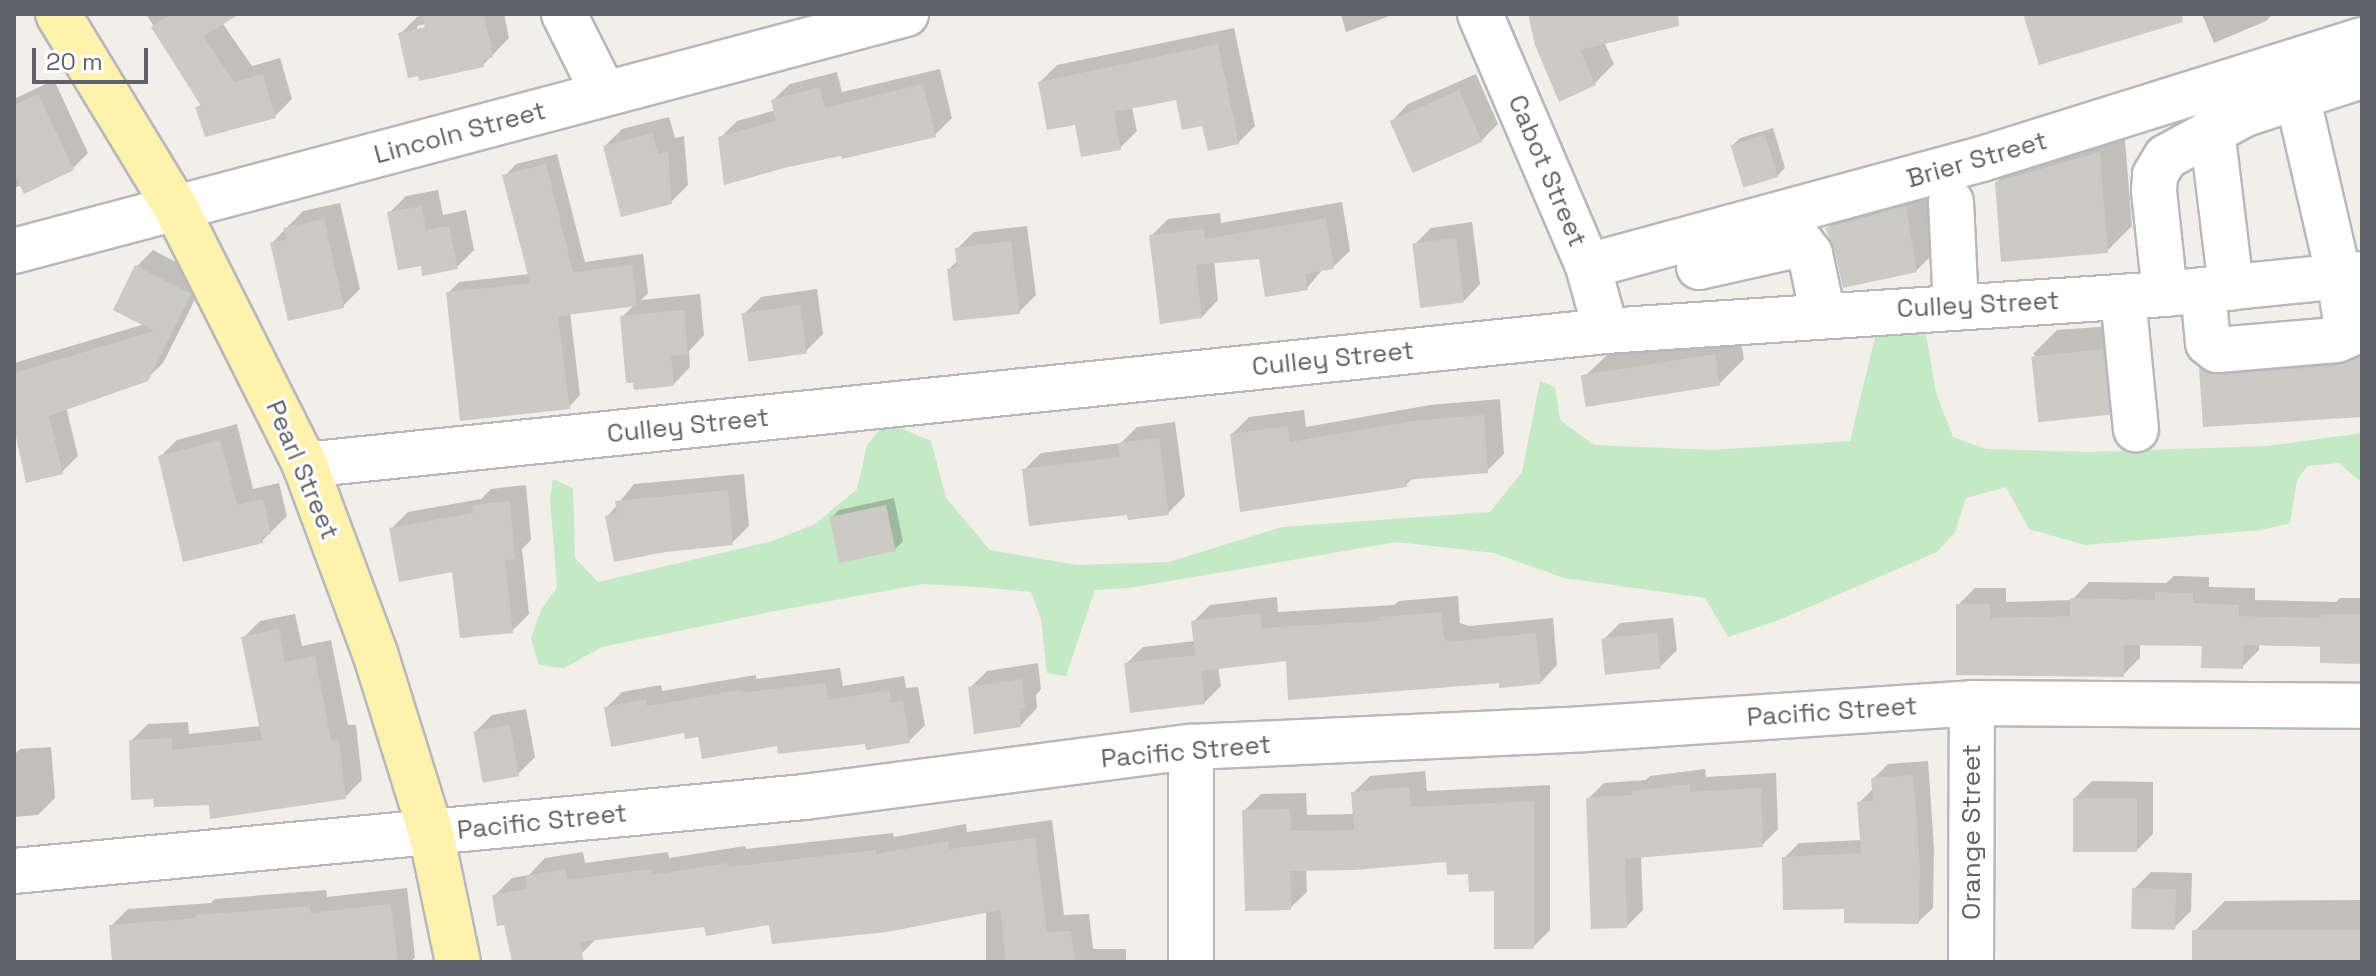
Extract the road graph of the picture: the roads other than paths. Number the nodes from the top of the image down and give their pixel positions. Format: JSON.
{"nodes":[{"id":1,"x":58,"y":14,"type":"edge"},
{"id":2,"x":564,"y":14,"type":"edge"},
{"id":3,"x":906,"y":14,"type":"edge"},
{"id":4,"x":1480,"y":14,"type":"edge"},
{"id":5,"x":2362,"y":40,"type":"edge"},
{"id":6,"x":2362,"y":76,"type":"edge"},
{"id":7,"x":604,"y":94,"type":"junction"},
{"id":8,"x":2297,"y":95,"type":"junction"},
{"id":9,"x":2212,"y":130,"type":"junction"},
{"id":10,"x":1951,"y":202,"type":"dead end"},
{"id":11,"x":176,"y":208,"type":"junction"},
{"id":12,"x":14,"y":251,"type":"edge"},
{"id":13,"x":1588,"y":266,"type":"junction"},
{"id":14,"x":1699,"y":267,"type":"dead end"},
{"id":15,"x":2351,"y":276,"type":"edge"},
{"id":16,"x":2180,"y":292,"type":"junction"},
{"id":17,"x":1956,"y":307,"type":"junction"},
{"id":18,"x":1823,"y":315,"type":"junction"},
{"id":19,"x":1606,"y":331,"type":"junction"},
{"id":20,"x":2136,"y":429,"type":"dead end"},
{"id":21,"x":305,"y":465,"type":"junction"},
{"id":22,"x":1972,"y":703,"type":"junction"},
{"id":23,"x":2362,"y":706,"type":"edge"},
{"id":24,"x":1191,"y":747,"type":"junction"},
{"id":25,"x":431,"y":833,"type":"junction"},
{"id":26,"x":14,"y":871,"type":"edge"},
{"id":27,"x":458,"y":962,"type":"edge"},
{"id":28,"x":1191,"y":962,"type":"edge"},
{"id":29,"x":1971,"y":962,"type":"edge"}],
"edges":[{"from":1,"to":11,"type":"main road","name":"Pearl Street"},
{"from":2,"to":7,"type":"street"},
{"from":3,"to":7,"type":"street","name":"Lincoln Street"},
{"from":4,"to":13,"type":"street","name":"Cabot Street"},
{"from":5,"to":13,"type":"street","name":"Brier Street"},
{"from":6,"to":8,"type":"street"},
{"from":7,"to":11,"type":"street","name":"Lincoln Street"},
{"from":8,"to":9,"type":"street"},
{"from":8,"to":15,"type":"street"},
{"from":9,"to":16,"type":"street"},
{"from":9,"to":16,"type":"street"},
{"from":10,"to":17,"type":"street"},
{"from":11,"to":12,"type":"street","name":"Lincoln Street"},
{"from":11,"to":21,"type":"main road","name":"Pearl Street"},
{"from":13,"to":19,"type":"street","name":"Cabot Street"},
{"from":14,"to":18,"type":"street"},
{"from":15,"to":16,"type":"street","name":"Culley Street"},
{"from":15,"to":16,"type":"street"},
{"from":16,"to":17,"type":"street","name":"Culley Street"},
{"from":16,"to":20,"type":"street"},
{"from":17,"to":18,"type":"street","name":"Culley Street"},
{"from":18,"to":19,"type":"street","name":"Culley Street"},
{"from":19,"to":21,"type":"street","name":"Culley Street"},
{"from":21,"to":25,"type":"main road","name":"Pearl Street"},
{"from":22,"to":23,"type":"street","name":"Pacific Street"},
{"from":22,"to":24,"type":"street","name":"Pacific Street"},
{"from":22,"to":29,"type":"street","name":"Orange Street"},
{"from":24,"to":25,"type":"street","name":"Pacific Street"},
{"from":24,"to":28,"type":"street"},
{"from":25,"to":26,"type":"street","name":"Pacific Street"},
{"from":25,"to":27,"type":"main road","name":"Pearl Street"}]}
